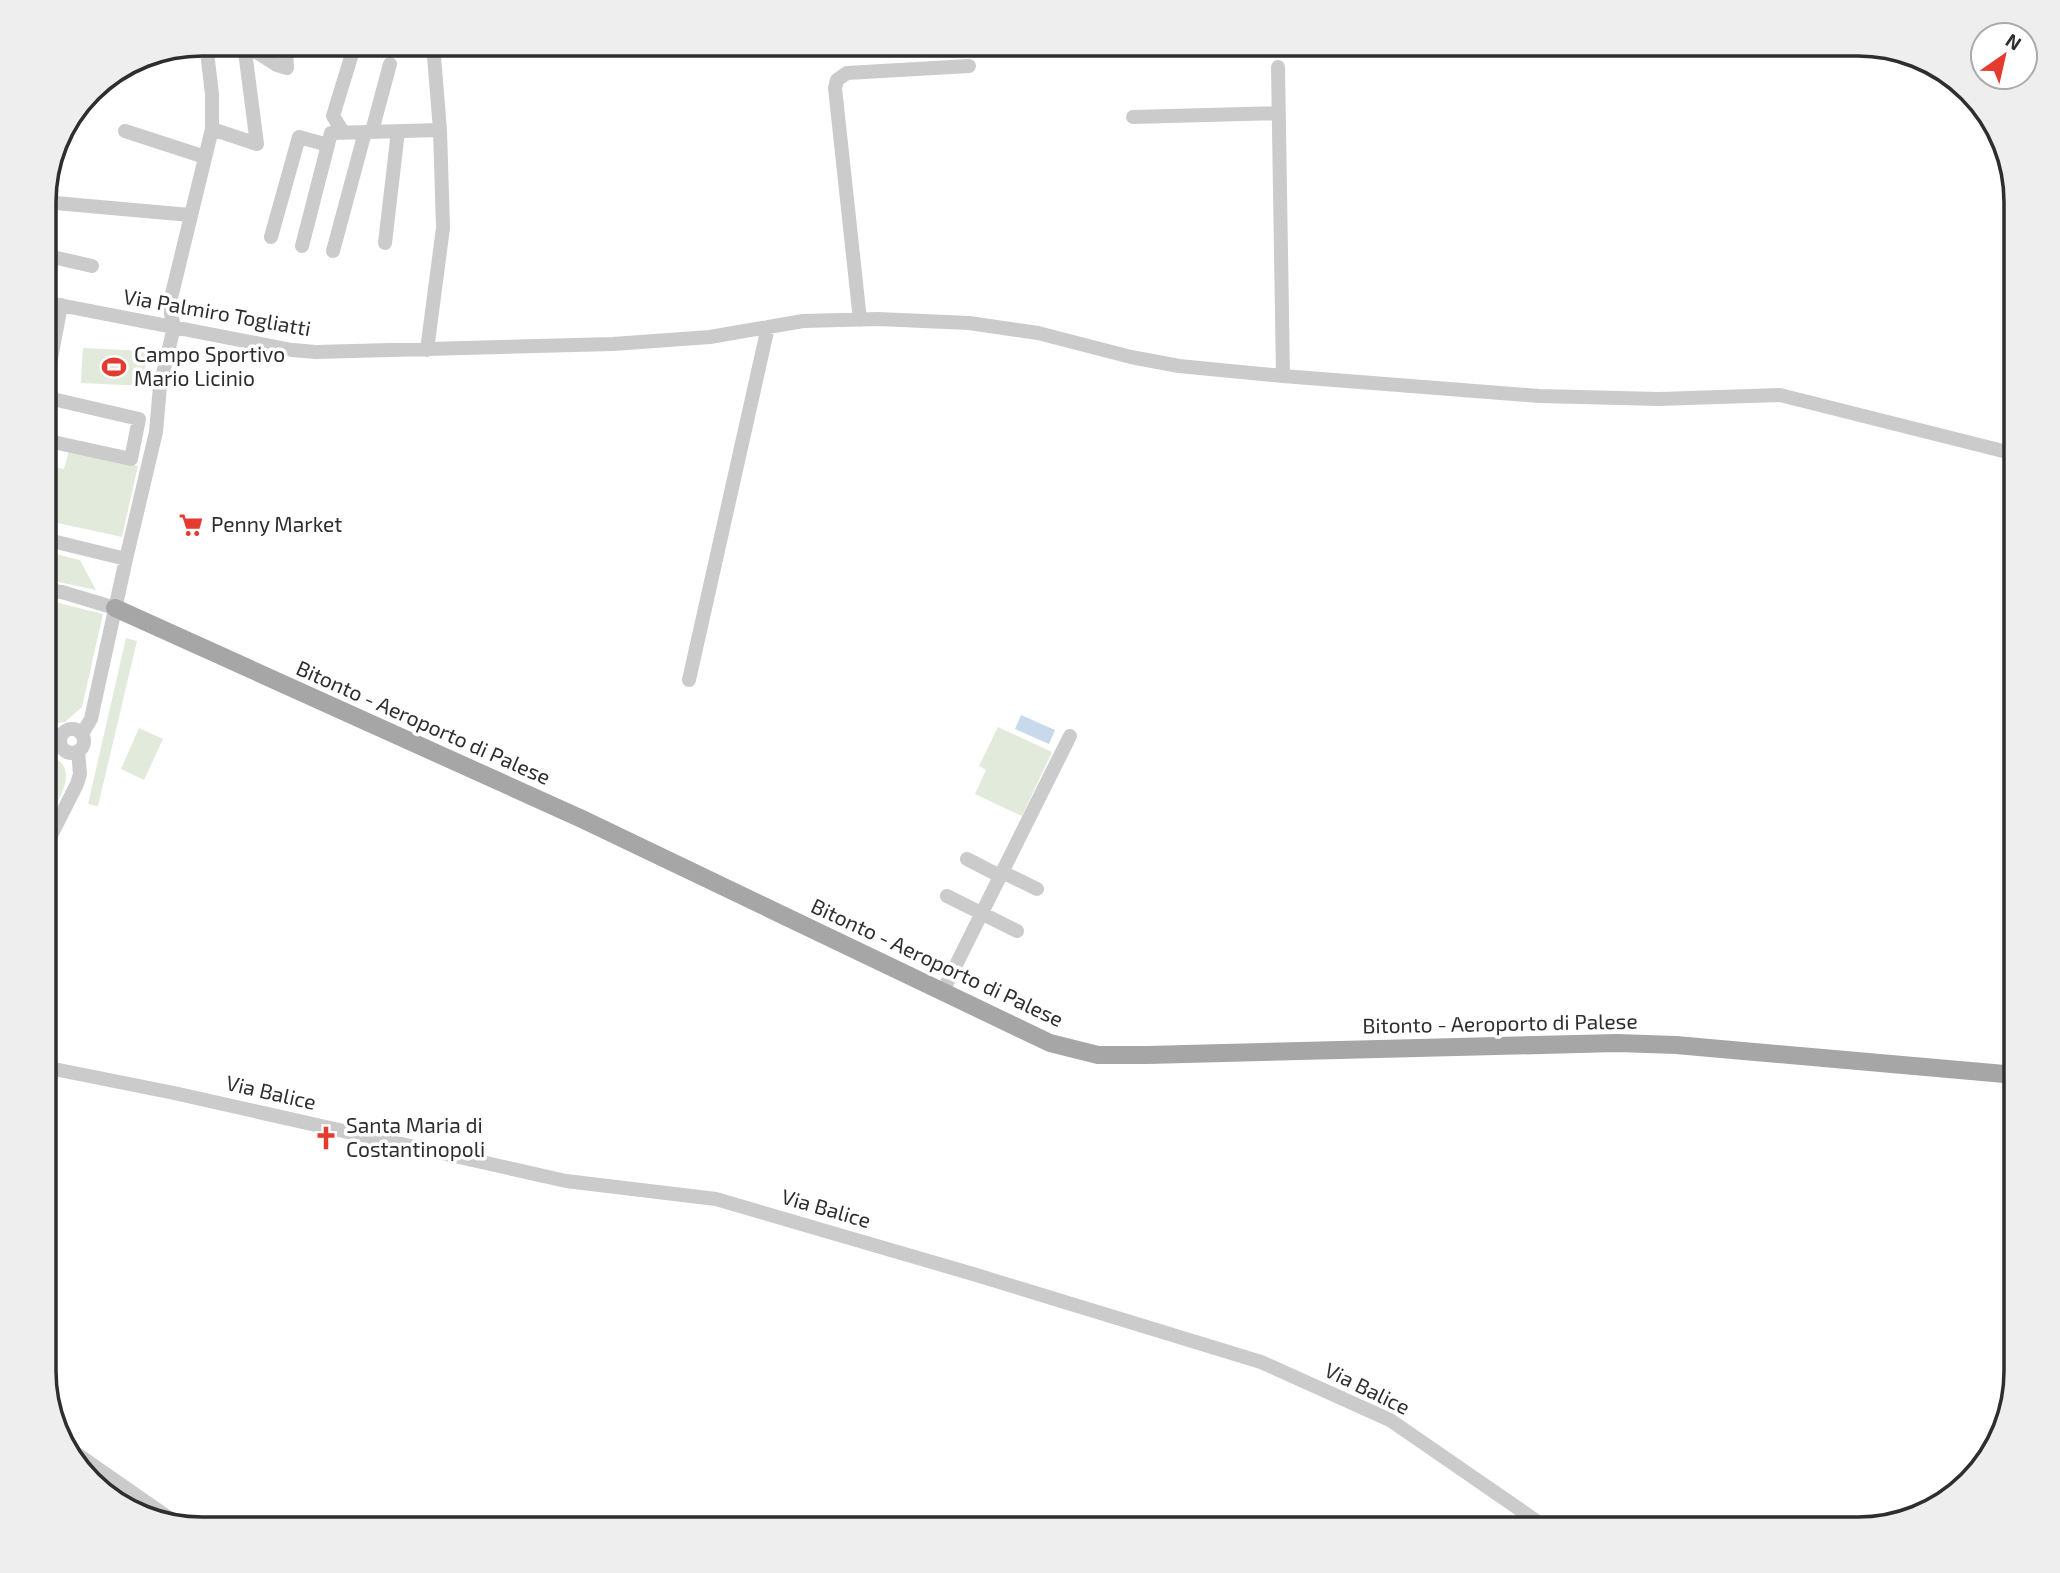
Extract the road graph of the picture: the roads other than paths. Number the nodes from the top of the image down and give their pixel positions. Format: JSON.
{"nodes":[{"id":1,"x":207,"y":56,"type":"edge"},
{"id":2,"x":246,"y":56,"type":"edge"},
{"id":3,"x":263,"y":56,"type":"edge"},
{"id":4,"x":287,"y":56,"type":"edge"},
{"id":5,"x":351,"y":56,"type":"edge"},
{"id":6,"x":434,"y":56,"type":"edge"},
{"id":7,"x":390,"y":64,"type":"dead end"},
{"id":8,"x":969,"y":66,"type":"dead end"},
{"id":9,"x":1278,"y":67,"type":"dead end"},
{"id":10,"x":1278,"y":113,"type":"junction"},
{"id":11,"x":1133,"y":117,"type":"dead end"},
{"id":12,"x":212,"y":129,"type":"junction"},
{"id":13,"x":440,"y":130,"type":"junction"},
{"id":14,"x":125,"y":131,"type":"dead end"},
{"id":15,"x":398,"y":131,"type":"junction"},
{"id":16,"x":343,"y":132,"type":"junction"},
{"id":17,"x":368,"y":132,"type":"junction"},
{"id":18,"x":328,"y":145,"type":"junction"},
{"id":19,"x":205,"y":157,"type":"junction"},
{"id":20,"x":56,"y":203,"type":"edge"},
{"id":21,"x":190,"y":215,"type":"junction"},
{"id":22,"x":271,"y":237,"type":"dead end"},
{"id":23,"x":385,"y":243,"type":"dead end"},
{"id":24,"x":302,"y":246,"type":"dead end"},
{"id":25,"x":333,"y":251,"type":"dead end"},
{"id":26,"x":56,"y":258,"type":"edge"},
{"id":27,"x":92,"y":266,"type":"dead end"},
{"id":28,"x":56,"y":305,"type":"edge"},
{"id":29,"x":61,"y":306,"type":"junction"},
{"id":30,"x":860,"y":320,"type":"junction"},
{"id":31,"x":174,"y":327,"type":"junction"},
{"id":32,"x":768,"y":327,"type":"junction"},
{"id":33,"x":56,"y":333,"type":"edge"},
{"id":34,"x":427,"y":350,"type":"junction"},
{"id":35,"x":1283,"y":376,"type":"junction"},
{"id":36,"x":56,"y":400,"type":"edge"},
{"id":37,"x":56,"y":443,"type":"edge"},
{"id":38,"x":2004,"y":451,"type":"edge"},
{"id":39,"x":56,"y":542,"type":"edge"},
{"id":40,"x":126,"y":559,"type":"junction"},
{"id":41,"x":56,"y":593,"type":"edge"},
{"id":42,"x":115,"y":608,"type":"junction"},
{"id":43,"x":689,"y":680,"type":"dead end"},
{"id":44,"x":1070,"y":736,"type":"dead end"},
{"id":45,"x":56,"y":738,"type":"edge"},
{"id":46,"x":70,"y":741,"type":"junction"},
{"id":47,"x":56,"y":825,"type":"edge"},
{"id":48,"x":967,"y":859,"type":"dead end"},
{"id":49,"x":1001,"y":874,"type":"junction"},
{"id":50,"x":1037,"y":889,"type":"dead end"},
{"id":51,"x":947,"y":896,"type":"dead end"},
{"id":52,"x":982,"y":913,"type":"junction"},
{"id":53,"x":1017,"y":931,"type":"dead end"},
{"id":54,"x":942,"y":993,"type":"junction"},
{"id":55,"x":56,"y":1069,"type":"edge"},
{"id":56,"x":2004,"y":1074,"type":"edge"},
{"id":57,"x":87,"y":1461,"type":"edge"},
{"id":58,"x":157,"y":1509,"type":"edge"},
{"id":59,"x":1531,"y":1517,"type":"edge"}],
"edges":[{"from":1,"to":12,"type":"street"},
{"from":2,"to":12,"type":"street"},
{"from":3,"to":4,"type":"street"},
{"from":5,"to":16,"type":"street"},
{"from":6,"to":13,"type":"street"},
{"from":7,"to":17,"type":"street"},
{"from":8,"to":30,"type":"street"},
{"from":9,"to":10,"type":"street"},
{"from":10,"to":11,"type":"street"},
{"from":10,"to":35,"type":"street"},
{"from":12,"to":19,"type":"street"},
{"from":13,"to":15,"type":"street"},
{"from":13,"to":34,"type":"street"},
{"from":14,"to":19,"type":"street"},
{"from":15,"to":17,"type":"street"},
{"from":15,"to":23,"type":"street"},
{"from":16,"to":17,"type":"street"},
{"from":16,"to":18,"type":"street"},
{"from":17,"to":25,"type":"street"},
{"from":18,"to":22,"type":"street"},
{"from":18,"to":24,"type":"street"},
{"from":19,"to":21,"type":"street"},
{"from":20,"to":21,"type":"street"},
{"from":21,"to":31,"type":"street"},
{"from":26,"to":27,"type":"street"},
{"from":28,"to":29,"type":"street","name":"Via Palmiro Togliatti"},
{"from":29,"to":31,"type":"street","name":"Via Palmiro Togliatti"},
{"from":29,"to":33,"type":"street"},
{"from":30,"to":32,"type":"street","name":"Via Palmiro Togliatti"},
{"from":30,"to":35,"type":"street","name":"Via Palmiro Togliatti"},
{"from":31,"to":34,"type":"street","name":"Via Palmiro Togliatti"},
{"from":31,"to":40,"type":"street"},
{"from":32,"to":34,"type":"street","name":"Via Palmiro Togliatti"},
{"from":32,"to":43,"type":"street"},
{"from":35,"to":38,"type":"street","name":"Via Palmiro Togliatti"},
{"from":36,"to":37,"type":"street"},
{"from":39,"to":40,"type":"street"},
{"from":40,"to":42,"type":"street"},
{"from":41,"to":42,"type":"street"},
{"from":42,"to":46,"type":"street"},
{"from":42,"to":54,"type":"main road","name":"Bitonto - Aeroporto di Palese"},
{"from":44,"to":49,"type":"street"},
{"from":45,"to":46,"type":"street"},
{"from":46,"to":47,"type":"street"},
{"from":48,"to":49,"type":"street"},
{"from":49,"to":50,"type":"street"},
{"from":49,"to":52,"type":"street"},
{"from":51,"to":52,"type":"street"},
{"from":52,"to":53,"type":"street"},
{"from":52,"to":54,"type":"street"},
{"from":54,"to":56,"type":"main road","name":"Bitonto - Aeroporto di Palese"},
{"from":55,"to":59,"type":"street","name":"Via Balice"},
{"from":57,"to":58,"type":"street"}]}
